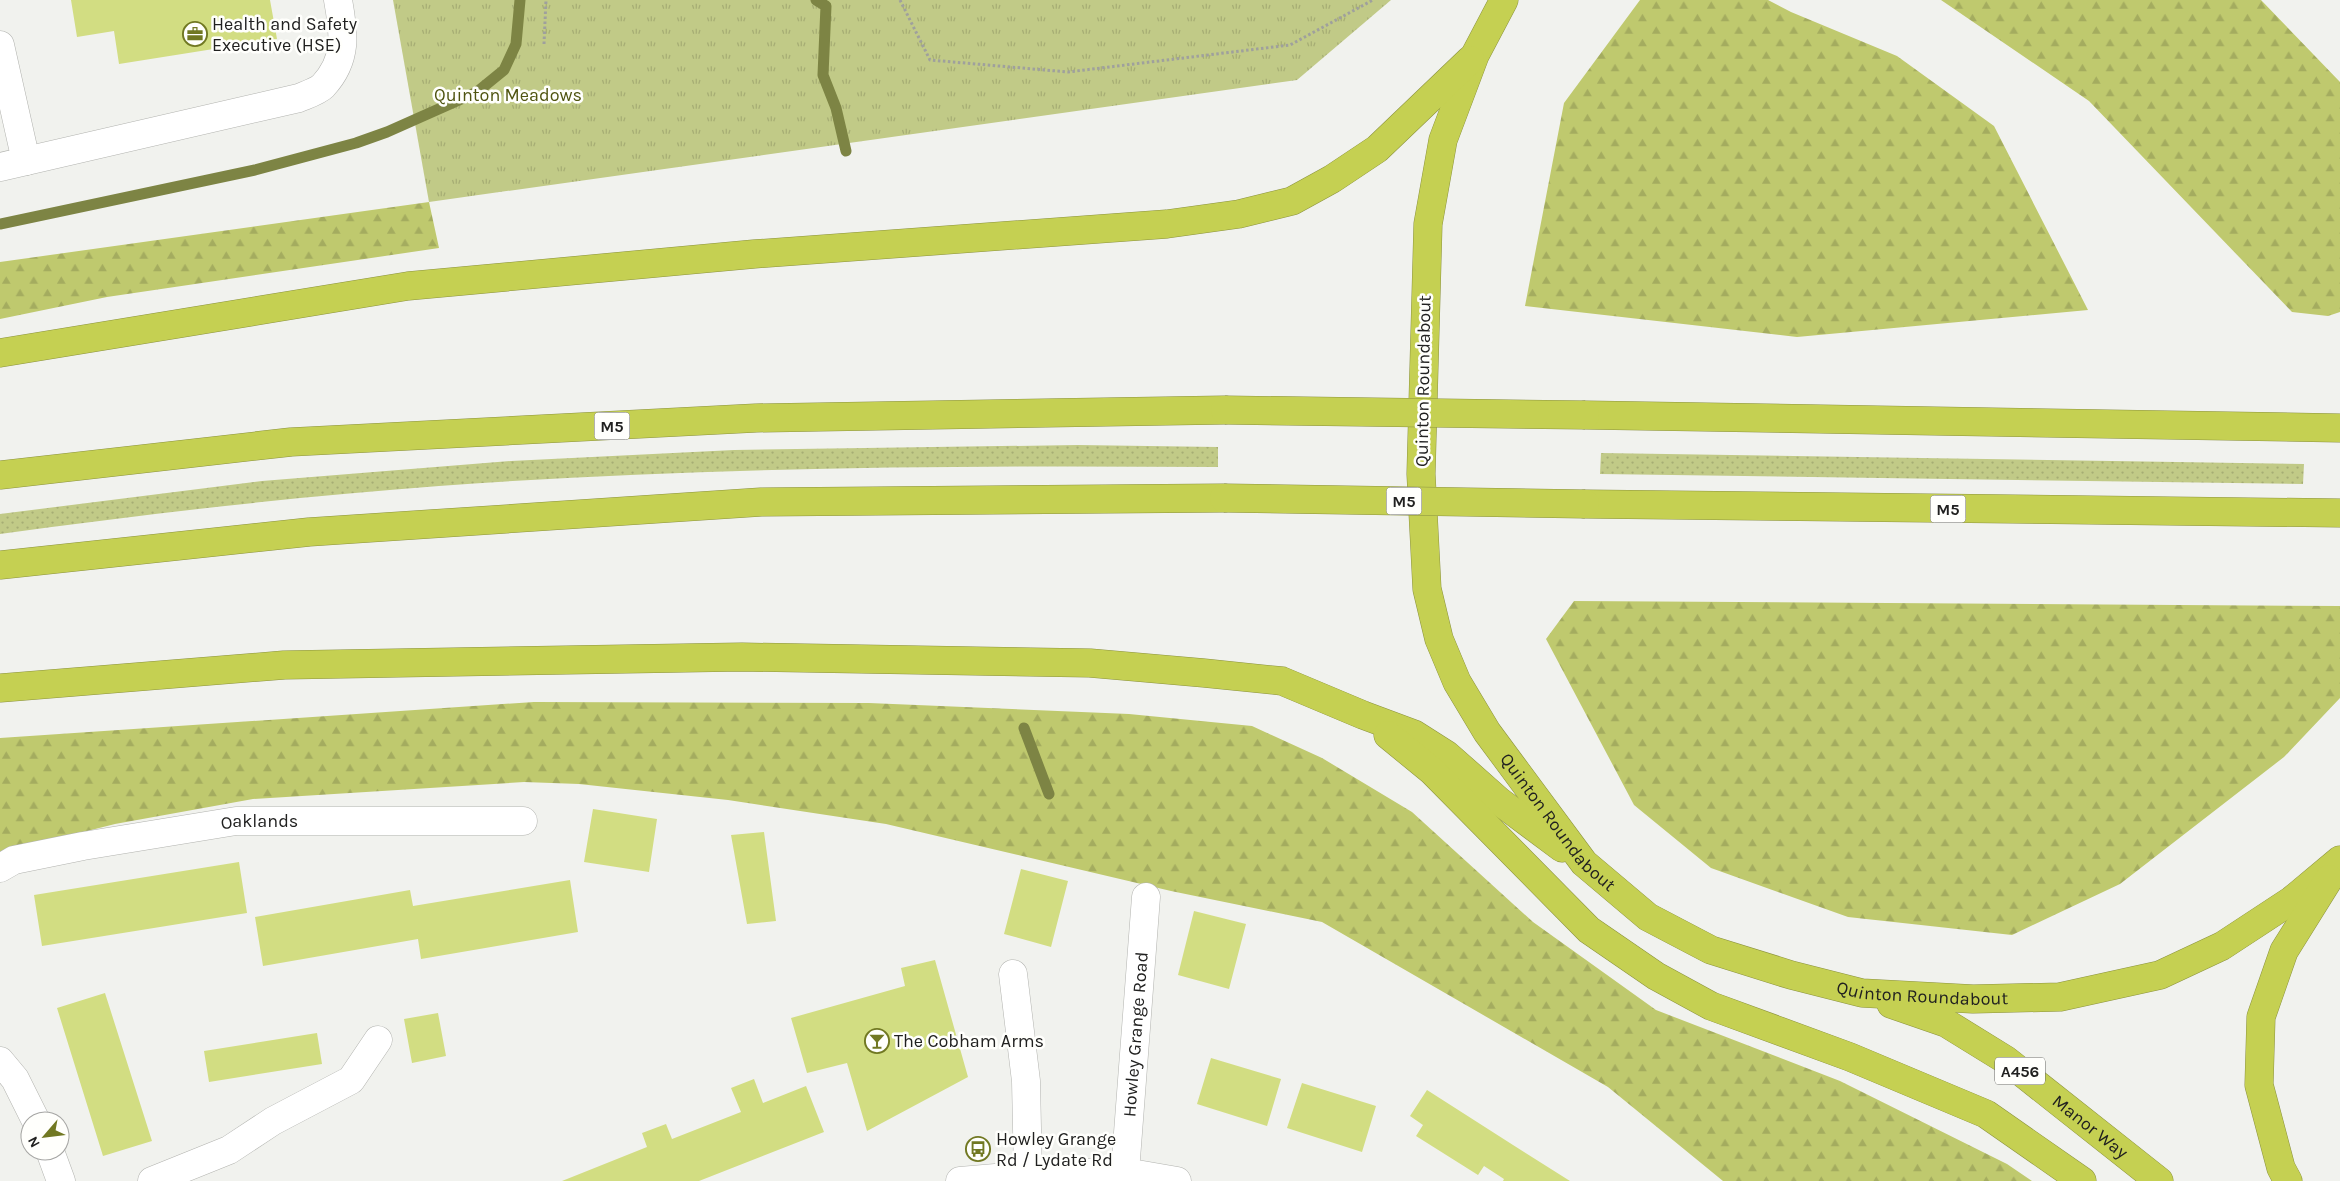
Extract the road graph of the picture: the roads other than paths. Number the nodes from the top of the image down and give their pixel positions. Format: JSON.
{"nodes":[{"id":1,"x":338,"y":0,"type":"edge"},
{"id":2,"x":1504,"y":0,"type":"edge"},
{"id":3,"x":0,"y":45,"type":"edge"},
{"id":4,"x":1475,"y":55,"type":"junction"},
{"id":5,"x":13,"y":164,"type":"edge"},
{"id":6,"x":0,"y":353,"type":"edge"},
{"id":7,"x":2340,"y":428,"type":"edge"},
{"id":8,"x":0,"y":475,"type":"edge"},
{"id":9,"x":2340,"y":513,"type":"edge"},
{"id":10,"x":0,"y":565,"type":"edge"},
{"id":11,"x":0,"y":688,"type":"edge"},
{"id":12,"x":1363,"y":716,"type":"junction"},
{"id":13,"x":523,"y":821,"type":"dead end"},
{"id":14,"x":2340,"y":860,"type":"edge"},
{"id":15,"x":1584,"y":863,"type":"junction"},
{"id":16,"x":0,"y":868,"type":"edge"},
{"id":17,"x":1146,"y":897,"type":"dead end"},
{"id":18,"x":1013,"y":974,"type":"dead end"},
{"id":19,"x":1862,"y":994,"type":"junction"},
{"id":20,"x":378,"y":1040,"type":"dead end"},
{"id":21,"x":0,"y":1061,"type":"edge"},
{"id":22,"x":31,"y":1111,"type":"edge"},
{"id":23,"x":54,"y":1161,"type":"edge"},
{"id":24,"x":1125,"y":1172,"type":"junction"},
{"id":25,"x":1028,"y":1176,"type":"junction"},
{"id":26,"x":61,"y":1181,"type":"edge"},
{"id":27,"x":152,"y":1181,"type":"edge"},
{"id":28,"x":960,"y":1181,"type":"edge"},
{"id":29,"x":1177,"y":1181,"type":"edge"},
{"id":30,"x":2082,"y":1181,"type":"edge"},
{"id":31,"x":2159,"y":1181,"type":"edge"},
{"id":32,"x":2288,"y":1181,"type":"edge"}],
"edges":[{"from":1,"to":5,"type":"street"},
{"from":2,"to":4,"type":"highway","name":"Quinton Roundabout"},
{"from":3,"to":5,"type":"street"},
{"from":4,"to":6,"type":"highway"},
{"from":4,"to":15,"type":"highway","name":"Quinton Roundabout"},
{"from":7,"to":8,"type":"highway","number":"M5","bridge":true},
{"from":9,"to":10,"type":"highway","number":"M5","bridge":true},
{"from":11,"to":12,"type":"highway"},
{"from":12,"to":15,"type":"highway"},
{"from":12,"to":30,"type":"highway"},
{"from":13,"to":16,"type":"street","name":"Oaklands"},
{"from":14,"to":19,"type":"highway","name":"Quinton Roundabout"},
{"from":14,"to":32,"type":"highway"},
{"from":15,"to":19,"type":"highway","name":"Quinton Roundabout"},
{"from":17,"to":24,"type":"street","name":"Howley Grange Road"},
{"from":18,"to":25,"type":"street"},
{"from":19,"to":31,"type":"highway","name":"Manor Way","number":"A456"},
{"from":20,"to":27,"type":"street"},
{"from":21,"to":22,"type":"street"},
{"from":23,"to":26,"type":"street"},
{"from":24,"to":25,"type":"street"},
{"from":24,"to":29,"type":"street"},
{"from":25,"to":28,"type":"street"}]}
